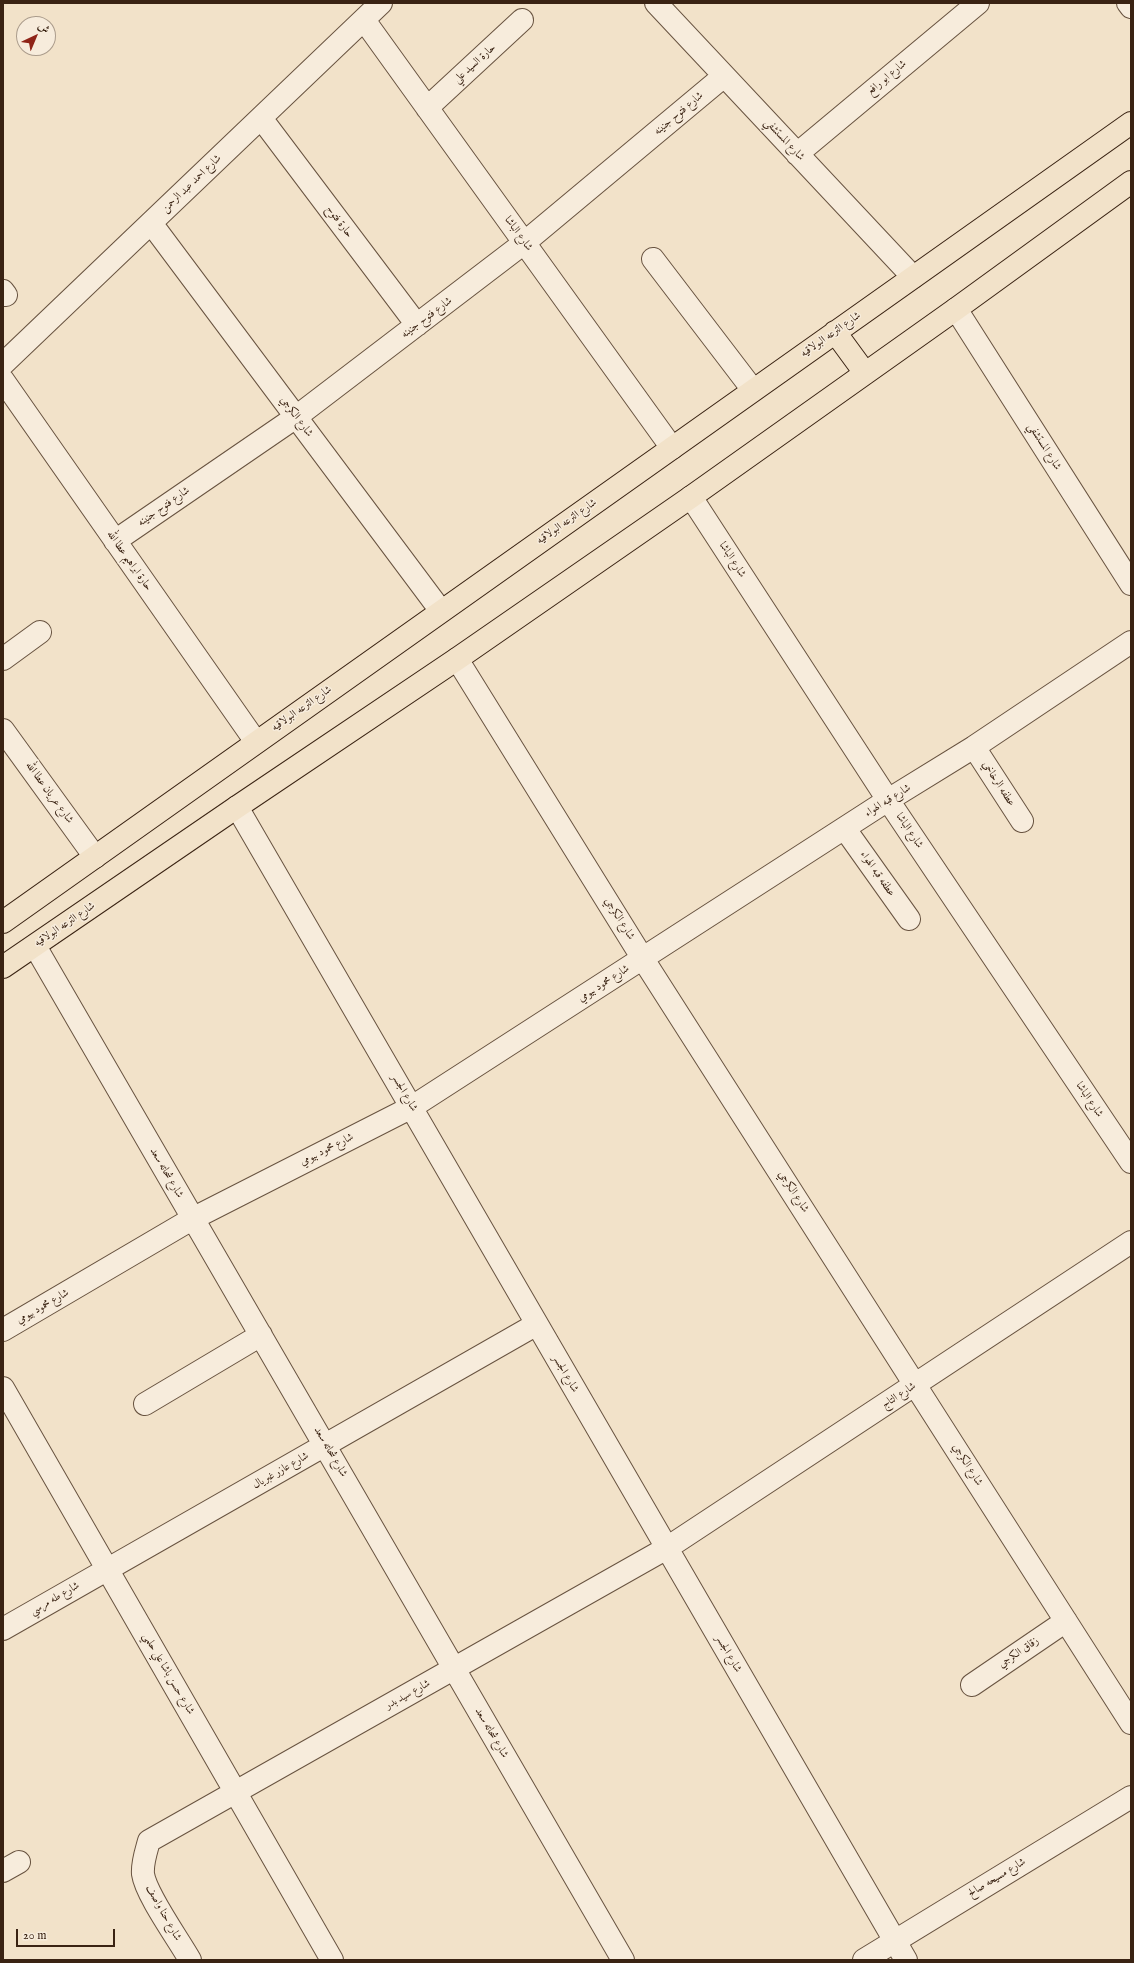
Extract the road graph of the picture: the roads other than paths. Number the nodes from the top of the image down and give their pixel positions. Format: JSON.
{"nodes":[{"id":1,"x":381,"y":3,"type":"edge"},
{"id":2,"x":656,"y":3,"type":"edge"},
{"id":3,"x":978,"y":3,"type":"edge"},
{"id":4,"x":1128,"y":3,"type":"edge"},
{"id":5,"x":1131,"y":7,"type":"edge"},
{"id":6,"x":364,"y":20,"type":"junction"},
{"id":7,"x":522,"y":20,"type":"dead end"},
{"id":8,"x":724,"y":76,"type":"junction"},
{"id":9,"x":427,"y":108,"type":"junction"},
{"id":10,"x":261,"y":118,"type":"junction"},
{"id":11,"x":1131,"y":123,"type":"edge"},
{"id":12,"x":797,"y":154,"type":"junction"},
{"id":13,"x":1131,"y":182,"type":"edge"},
{"id":14,"x":151,"y":223,"type":"junction"},
{"id":15,"x":524,"y":243,"type":"junction"},
{"id":16,"x":653,"y":259,"type":"dead end"},
{"id":17,"x":913,"y":278,"type":"junction"},
{"id":18,"x":956,"y":309,"type":"junction"},
{"id":19,"x":417,"y":326,"type":"junction"},
{"id":20,"x":835,"y":332,"type":"junction"},
{"id":21,"x":3,"y":364,"type":"edge"},
{"id":22,"x":865,"y":373,"type":"junction"},
{"id":23,"x":3,"y":380,"type":"edge"},
{"id":24,"x":753,"y":390,"type":"junction"},
{"id":25,"x":296,"y":417,"type":"junction"},
{"id":26,"x":672,"y":448,"type":"junction"},
{"id":27,"x":691,"y":497,"type":"junction"},
{"id":28,"x":115,"y":541,"type":"junction"},
{"id":29,"x":1131,"y":584,"type":"edge"},
{"id":30,"x":441,"y":611,"type":"junction"},
{"id":31,"x":40,"y":632,"type":"dead end"},
{"id":32,"x":1131,"y":642,"type":"edge"},
{"id":33,"x":3,"y":659,"type":"edge"},
{"id":34,"x":457,"y":659,"type":"junction"},
{"id":35,"x":3,"y":730,"type":"edge"},
{"id":36,"x":256,"y":742,"type":"junction"},
{"id":37,"x":974,"y":748,"type":"junction"},
{"id":38,"x":888,"y":800,"type":"junction"},
{"id":39,"x":237,"y":807,"type":"junction"},
{"id":40,"x":1022,"y":821,"type":"dead end"},
{"id":41,"x":845,"y":829,"type":"junction"},
{"id":42,"x":95,"y":857,"type":"junction"},
{"id":43,"x":909,"y":919,"type":"dead end"},
{"id":44,"x":3,"y":922,"type":"edge"},
{"id":45,"x":34,"y":946,"type":"junction"},
{"id":46,"x":644,"y":958,"type":"junction"},
{"id":47,"x":3,"y":967,"type":"edge"},
{"id":48,"x":412,"y":1106,"type":"junction"},
{"id":49,"x":1131,"y":1162,"type":"edge"},
{"id":50,"x":192,"y":1219,"type":"junction"},
{"id":51,"x":1131,"y":1242,"type":"edge"},
{"id":52,"x":537,"y":1324,"type":"junction"},
{"id":53,"x":3,"y":1330,"type":"edge"},
{"id":54,"x":261,"y":1335,"type":"junction"},
{"id":55,"x":916,"y":1385,"type":"junction"},
{"id":56,"x":3,"y":1388,"type":"edge"},
{"id":57,"x":145,"y":1404,"type":"dead end"},
{"id":58,"x":326,"y":1445,"type":"junction"},
{"id":59,"x":667,"y":1548,"type":"junction"},
{"id":60,"x":108,"y":1570,"type":"junction"},
{"id":61,"x":1066,"y":1621,"type":"junction"},
{"id":62,"x":3,"y":1629,"type":"edge"},
{"id":63,"x":454,"y":1669,"type":"junction"},
{"id":64,"x":972,"y":1685,"type":"dead end"},
{"id":65,"x":1131,"y":1723,"type":"edge"},
{"id":66,"x":236,"y":1792,"type":"junction"},
{"id":67,"x":1131,"y":1797,"type":"edge"},
{"id":68,"x":149,"y":1841,"type":"joint"},
{"id":69,"x":894,"y":1941,"type":"junction"},
{"id":70,"x":190,"y":1960,"type":"edge"},
{"id":71,"x":332,"y":1960,"type":"edge"},
{"id":72,"x":623,"y":1960,"type":"edge"},
{"id":73,"x":864,"y":1960,"type":"edge"},
{"id":74,"x":906,"y":1960,"type":"edge"}],
"edges":[{"from":1,"to":6,"type":"street","name":"شارع احمد عبد الرحمن"},
{"from":2,"to":8,"type":"street","name":"شارع المستشفي"},
{"from":3,"to":12,"type":"street","name":"شارع ابو رافع"},
{"from":4,"to":5,"type":"street"},
{"from":6,"to":9,"type":"street","name":"شارع الباشا"},
{"from":6,"to":10,"type":"street","name":"شارع احمد عبد الرحمن"},
{"from":7,"to":9,"type":"street","name":"حارة السيد علي"},
{"from":8,"to":12,"type":"street","name":"شارع المستشفي"},
{"from":8,"to":15,"type":"street","name":"شارع فتوح جنينه"},
{"from":9,"to":15,"type":"street","name":"شارع الباشا"},
{"from":10,"to":14,"type":"street","name":"شارع احمد عبد الرحمن"},
{"from":10,"to":19,"type":"street","name":"حارة فتوح"},
{"from":11,"to":17,"type":"main road","name":"شارع الترعه البولاقيه"},
{"from":12,"to":17,"type":"street","name":"شارع المستشفي"},
{"from":13,"to":18,"type":"main road","name":"شارع الترعه البولاقيه"},
{"from":14,"to":21,"type":"street","name":"شارع احمد عبد الرحمن"},
{"from":14,"to":25,"type":"street","name":"شارع الكرجي"},
{"from":15,"to":19,"type":"street","name":"شارع فتوح جنينه"},
{"from":15,"to":26,"type":"street","name":"شارع الباشا"},
{"from":16,"to":24,"type":"street"},
{"from":17,"to":20,"type":"main road","name":"شارع الترعه البولاقيه"},
{"from":18,"to":22,"type":"main road","name":"شارع الترعه البولاقيه"},
{"from":18,"to":29,"type":"street","name":"شارع المستشفي"},
{"from":19,"to":25,"type":"street","name":"شارع فتوح جنينه"},
{"from":20,"to":22,"type":"main road"},
{"from":20,"to":24,"type":"main road","name":"شارع الترعه البولاقيه"},
{"from":22,"to":27,"type":"main road","name":"شارع الترعه البولاقيه"},
{"from":23,"to":28,"type":"street","name":"حارة ابراهيم عطا الله"},
{"from":24,"to":26,"type":"main road","name":"شارع الترعه البولاقيه"},
{"from":25,"to":28,"type":"street","name":"شارع فتوح جنينه"},
{"from":25,"to":30,"type":"street","name":"شارع الكرجي"},
{"from":26,"to":30,"type":"main road","name":"شارع الترعه البولاقيه"},
{"from":27,"to":34,"type":"main road","name":"شارع الترعه البولاقيه"},
{"from":27,"to":38,"type":"street","name":"شارع الباشا"},
{"from":28,"to":36,"type":"street","name":"حارة ابراهيم عطا الله"},
{"from":30,"to":36,"type":"main road","name":"شارع الترعه البولاقيه"},
{"from":31,"to":33,"type":"street"},
{"from":32,"to":37,"type":"street","name":"شارع قبه الهواء"},
{"from":34,"to":39,"type":"main road","name":"شارع الترعه البولاقيه"},
{"from":34,"to":46,"type":"street","name":"شارع الكرجي"},
{"from":35,"to":42,"type":"street","name":"شارع عريان عطا الله"},
{"from":36,"to":42,"type":"main road","name":"شارع الترعه البولاقيه"},
{"from":37,"to":38,"type":"street","name":"شارع قبه الهواء"},
{"from":37,"to":40,"type":"street","name":"عطفه الرخاخي"},
{"from":38,"to":41,"type":"street","name":"شارع قبه الهواء"},
{"from":38,"to":49,"type":"street","name":"شارع الباشا"},
{"from":39,"to":45,"type":"main road","name":"شارع الترعه البولاقيه"},
{"from":39,"to":48,"type":"street","name":"شارع الجسر"},
{"from":41,"to":43,"type":"street","name":"عطفه قبه الهواء"},
{"from":41,"to":46,"type":"street","name":"شارع قبه الهواء"},
{"from":42,"to":44,"type":"main road","name":"شارع الترعه البولاقيه"},
{"from":45,"to":47,"type":"main road","name":"شارع الترعه البولاقيه"},
{"from":45,"to":50,"type":"street","name":"شارع شحاته سعد"},
{"from":46,"to":48,"type":"street","name":"شارع محمود بيومي"},
{"from":46,"to":55,"type":"street","name":"شارع الكرجي"},
{"from":48,"to":50,"type":"street","name":"شارع محمود بيومي"},
{"from":48,"to":52,"type":"street","name":"شارع الجسر"},
{"from":50,"to":53,"type":"street","name":"شارع محمود بيومي"},
{"from":50,"to":54,"type":"street","name":"شارع شحاته سعد"},
{"from":51,"to":55,"type":"street","name":"شارع التاج"},
{"from":52,"to":58,"type":"street","name":"شارع عازر غبريال"},
{"from":52,"to":59,"type":"street","name":"شارع الجسر"},
{"from":54,"to":57,"type":"street"},
{"from":54,"to":58,"type":"street","name":"شارع شحاته سعد"},
{"from":55,"to":59,"type":"street","name":"شارع التاج"},
{"from":55,"to":61,"type":"street","name":"شارع الكرجي"},
{"from":56,"to":60,"type":"street","name":"شارع حسن باشا علي حلمي"},
{"from":58,"to":60,"type":"street","name":"شارع عازر غبريال"},
{"from":58,"to":63,"type":"street","name":"شارع شحاته سعد"},
{"from":59,"to":63,"type":"street","name":"شارع سيد بدر"},
{"from":59,"to":69,"type":"street","name":"شارع الجسر"},
{"from":60,"to":62,"type":"street","name":"شارع طه مرسي"},
{"from":60,"to":66,"type":"street","name":"شارع حسن باشا علي حلمي"},
{"from":61,"to":64,"type":"street","name":"زقاق الكرجي"},
{"from":61,"to":65,"type":"street","name":"شارع الكرجي"},
{"from":63,"to":66,"type":"street","name":"شارع سيد بدر"},
{"from":63,"to":72,"type":"street","name":"شارع شحاته سعد"},
{"from":66,"to":68,"type":"street","name":"شارع سيد بدر"},
{"from":66,"to":71,"type":"street","name":"شارع حسن باشا علي حلمي"},
{"from":67,"to":69,"type":"street","name":"شارع مسيحه صالح"},
{"from":68,"to":70,"type":"street","name":"شارع حنا واصف"},
{"from":69,"to":73,"type":"street","name":"شارع مسيحه صالح"},
{"from":69,"to":74,"type":"street","name":"شارع الجسر"}]}
